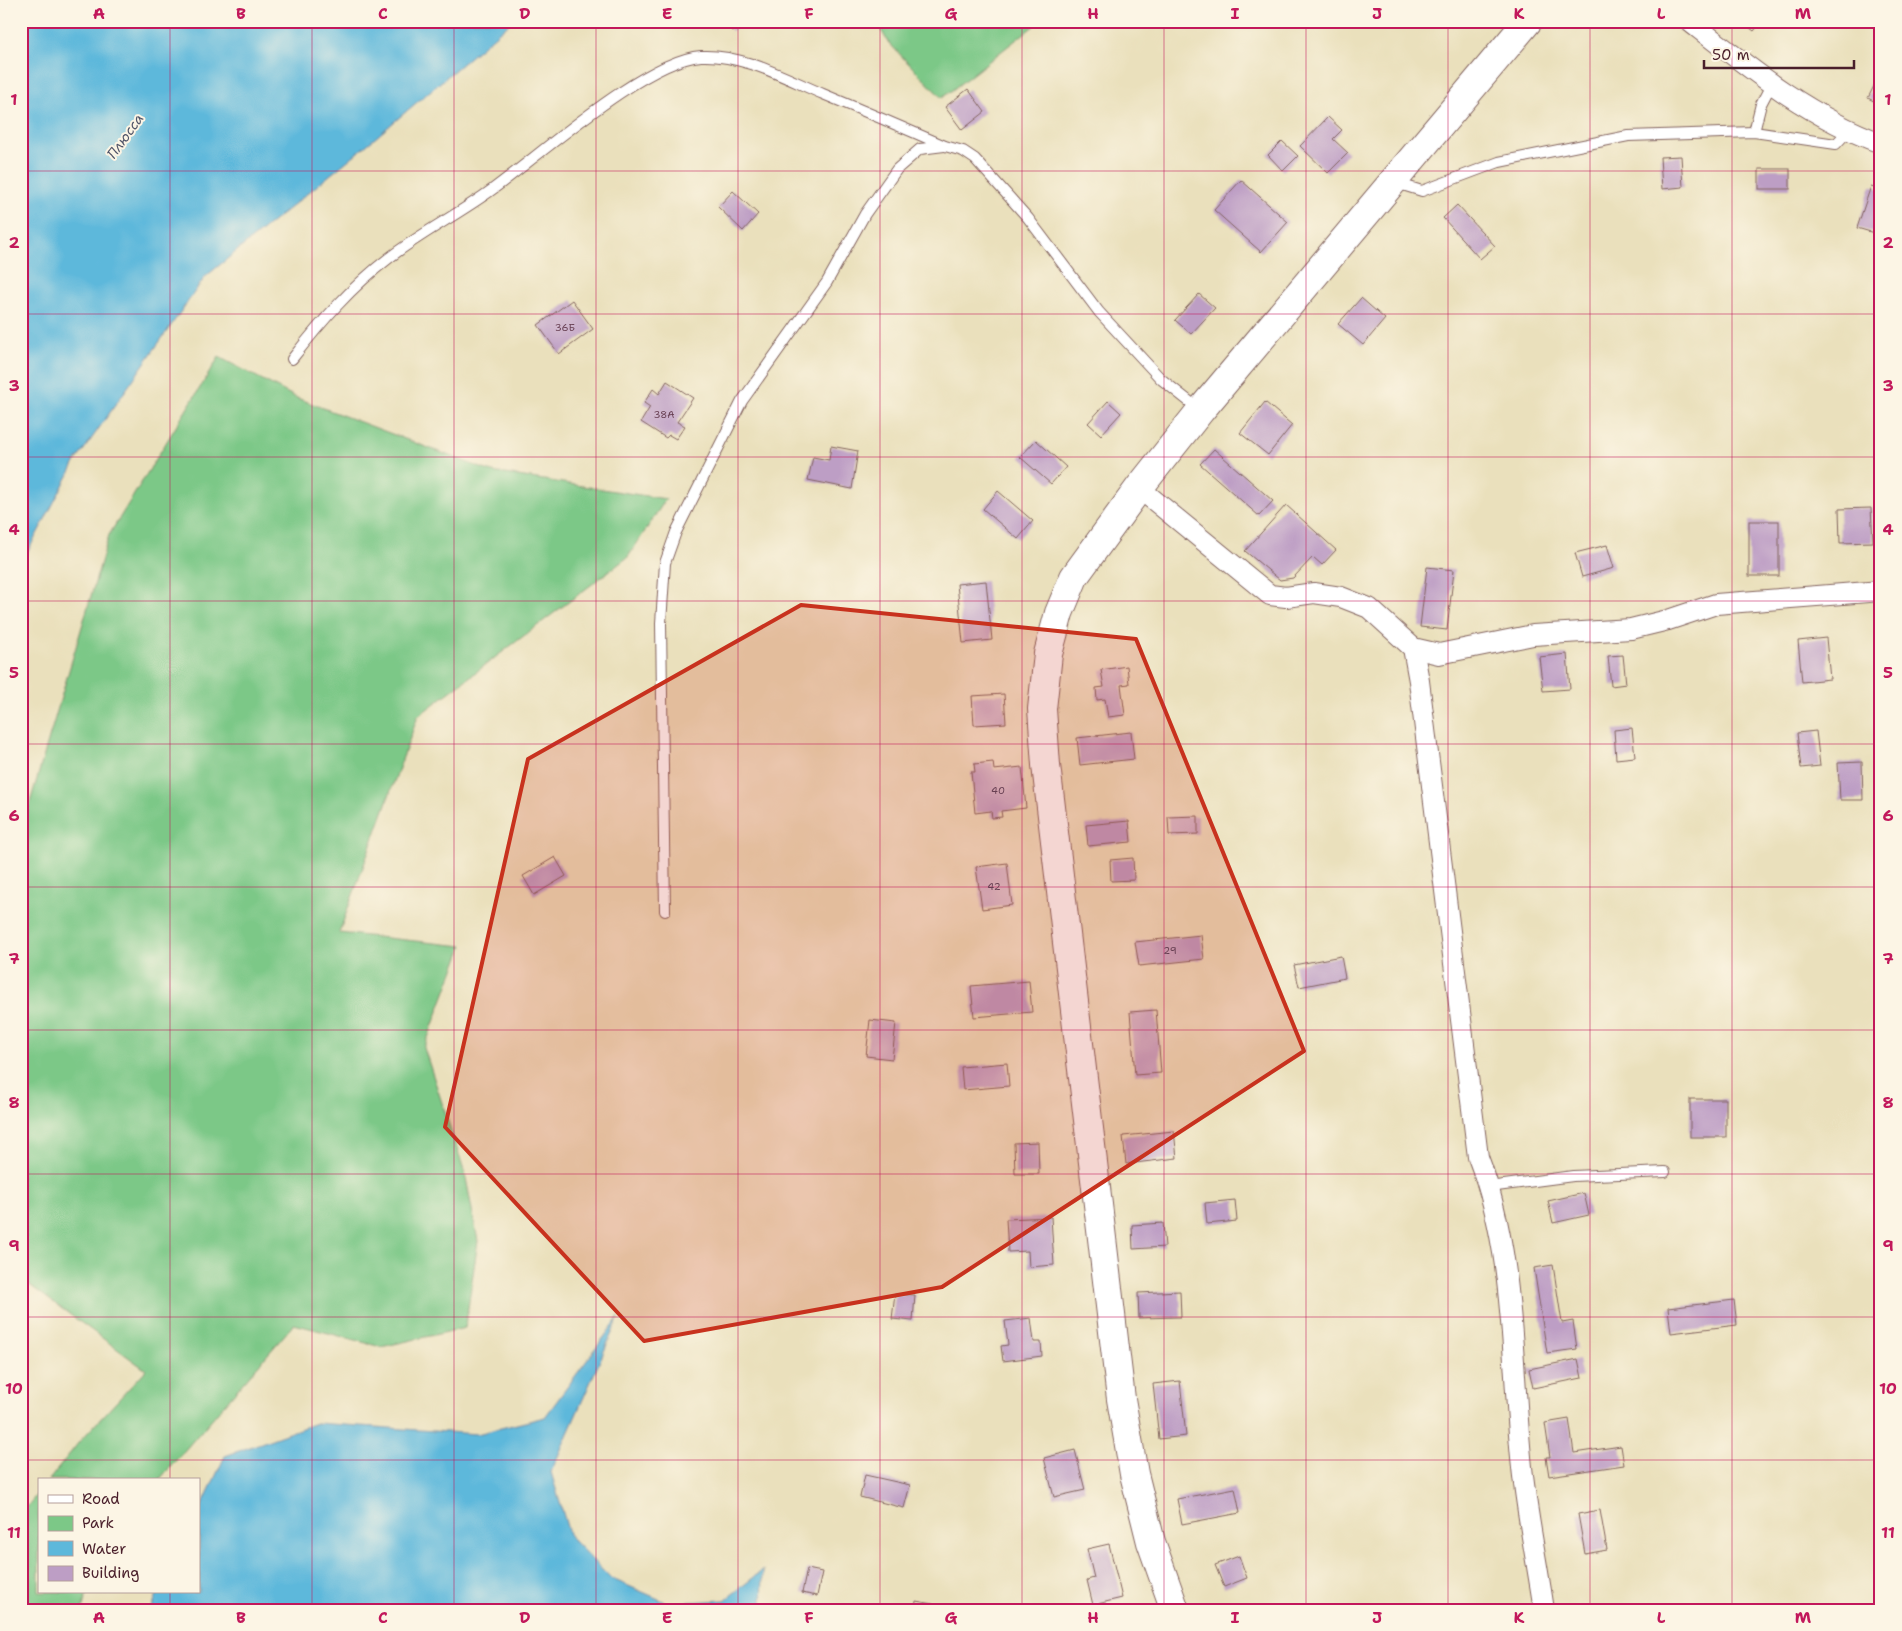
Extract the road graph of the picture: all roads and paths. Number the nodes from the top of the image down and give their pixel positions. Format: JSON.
{"nodes":[{"id":1,"x":1528,"y":21,"type":"edge"},
{"id":2,"x":1689,"y":21,"type":"edge"},
{"id":3,"x":1771,"y":85,"type":"junction"},
{"id":4,"x":1848,"y":131,"type":"junction"},
{"id":5,"x":1754,"y":132,"type":"junction"},
{"id":6,"x":1881,"y":143,"type":"edge"},
{"id":7,"x":945,"y":146,"type":"junction"},
{"id":8,"x":1392,"y":182,"type":"junction"},
{"id":9,"x":292,"y":359,"type":"dead end"},
{"id":10,"x":1201,"y":410,"type":"junction"},
{"id":11,"x":1139,"y":488,"type":"junction"},
{"id":12,"x":1881,"y":591,"type":"edge"},
{"id":13,"x":1413,"y":648,"type":"junction"},
{"id":14,"x":665,"y":910,"type":"dead end"},
{"id":15,"x":1881,"y":1088,"type":"edge"},
{"id":16,"x":1881,"y":1126,"type":"edge"},
{"id":17,"x":1664,"y":1172,"type":"dead end"},
{"id":18,"x":1489,"y":1187,"type":"junction"},
{"id":19,"x":1176,"y":1610,"type":"edge"},
{"id":20,"x":1544,"y":1610,"type":"edge"}],
"edges":[{"from":1,"to":8,"type":"street"},
{"from":2,"to":3,"type":"street"},
{"from":3,"to":4,"type":"street"},
{"from":3,"to":5,"type":"lane"},
{"from":4,"to":5,"type":"lane"},
{"from":4,"to":6,"type":"street"},
{"from":5,"to":8,"type":"lane"},
{"from":7,"to":9,"type":"lane"},
{"from":7,"to":10,"type":"lane"},
{"from":7,"to":14,"type":"lane"},
{"from":8,"to":10,"type":"street"},
{"from":10,"to":11,"type":"street"},
{"from":11,"to":13,"type":"street"},
{"from":11,"to":19,"type":"street"},
{"from":12,"to":13,"type":"street"},
{"from":13,"to":18,"type":"street"},
{"from":15,"to":16,"type":"lane"},
{"from":17,"to":18,"type":"lane"},
{"from":18,"to":20,"type":"street"}]}
